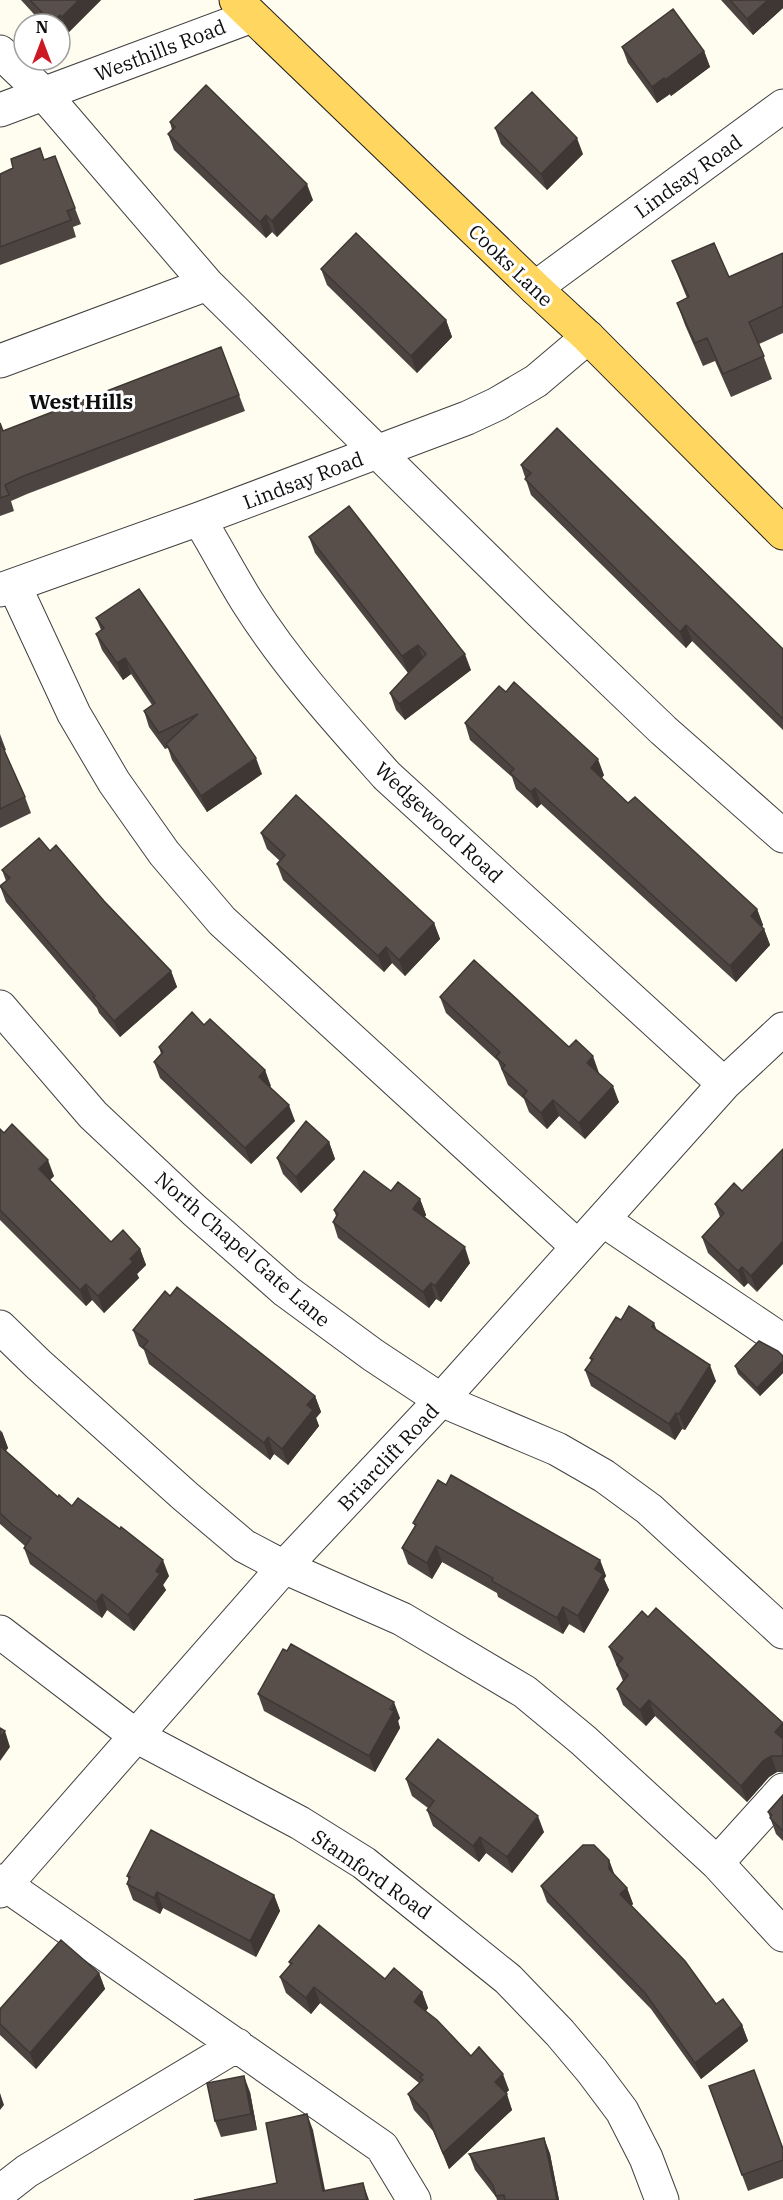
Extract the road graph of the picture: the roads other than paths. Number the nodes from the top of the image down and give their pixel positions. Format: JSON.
{"nodes":[{"id":1,"x":244,"y":8,"type":"edge"},
{"id":2,"x":0,"y":52,"type":"edge"},
{"id":3,"x":44,"y":94,"type":"junction"},
{"id":4,"x":783,"y":106,"type":"edge"},
{"id":5,"x":0,"y":110,"type":"edge"},
{"id":6,"x":207,"y":284,"type":"junction"},
{"id":7,"x":535,"y":288,"type":"junction"},
{"id":8,"x":588,"y":337,"type":"junction"},
{"id":9,"x":0,"y":361,"type":"edge"},
{"id":10,"x":378,"y":451,"type":"junction"},
{"id":11,"x":199,"y":519,"type":"junction"},
{"id":12,"x":781,"y":528,"type":"edge"},
{"id":13,"x":7,"y":588,"type":"edge"},
{"id":14,"x":783,"y":836,"type":"edge"},
{"id":15,"x":0,"y":1007,"type":"edge"},
{"id":16,"x":783,"y":1029,"type":"edge"},
{"id":17,"x":724,"y":1084,"type":"junction"},
{"id":18,"x":603,"y":1220,"type":"junction"},
{"id":19,"x":578,"y":1247,"type":"junction"},
{"id":20,"x":0,"y":1327,"type":"edge"},
{"id":21,"x":783,"y":1341,"type":"edge"},
{"id":22,"x":441,"y":1400,"type":"junction"},
{"id":23,"x":284,"y":1567,"type":"junction"},
{"id":24,"x":0,"y":1632,"type":"edge"},
{"id":25,"x":783,"y":1632,"type":"edge"},
{"id":26,"x":136,"y":1736,"type":"junction"},
{"id":27,"x":783,"y":1790,"type":"edge"},
{"id":28,"x":717,"y":1863,"type":"junction"},
{"id":29,"x":2,"y":1885,"type":"edge"},
{"id":30,"x":783,"y":1935,"type":"edge"},
{"id":31,"x":237,"y":2045,"type":"junction"},
{"id":32,"x":0,"y":2192,"type":"edge"},
{"id":33,"x":414,"y":2200,"type":"edge"},
{"id":34,"x":662,"y":2200,"type":"edge"}],
"edges":[{"from":1,"to":3,"type":"street","name":"Westhills Road"},
{"from":1,"to":7,"type":"main road","name":"Cooks Lane"},
{"from":2,"to":3,"type":"street"},
{"from":3,"to":5,"type":"street","name":"Westhills Road"},
{"from":3,"to":6,"type":"street"},
{"from":4,"to":7,"type":"street","name":"Lindsay Road"},
{"from":6,"to":9,"type":"street"},
{"from":6,"to":10,"type":"street"},
{"from":7,"to":8,"type":"main road","name":"Cooks Lane"},
{"from":8,"to":10,"type":"street","name":"Lindsay Road"},
{"from":8,"to":12,"type":"main road","name":"Cooks Lane"},
{"from":10,"to":11,"type":"street","name":"Lindsay Road"},
{"from":10,"to":14,"type":"street"},
{"from":11,"to":13,"type":"street","name":"Lindsay Road"},
{"from":11,"to":17,"type":"street","name":"Wedgewood Road"},
{"from":13,"to":19,"type":"street"},
{"from":15,"to":22,"type":"street","name":"North Chapel Gate Lane"},
{"from":16,"to":17,"type":"street","name":"Briarclift Road"},
{"from":17,"to":18,"type":"street","name":"Briarclift Road"},
{"from":18,"to":19,"type":"street","name":"Briarclift Road"},
{"from":18,"to":21,"type":"street"},
{"from":19,"to":22,"type":"street","name":"Briarclift Road"},
{"from":20,"to":23,"type":"street"},
{"from":22,"to":23,"type":"street","name":"Briarclift Road"},
{"from":22,"to":25,"type":"street","name":"North Chapel Gate Lane"},
{"from":23,"to":26,"type":"street","name":"Briarclift Road"},
{"from":23,"to":28,"type":"street"},
{"from":24,"to":26,"type":"street","name":"Stamford Road"},
{"from":26,"to":29,"type":"street","name":"Briarclift Road"},
{"from":26,"to":34,"type":"street","name":"Stamford Road"},
{"from":27,"to":28,"type":"street"},
{"from":28,"to":30,"type":"street"},
{"from":29,"to":31,"type":"street"},
{"from":31,"to":32,"type":"street"},
{"from":31,"to":33,"type":"street"}]}
